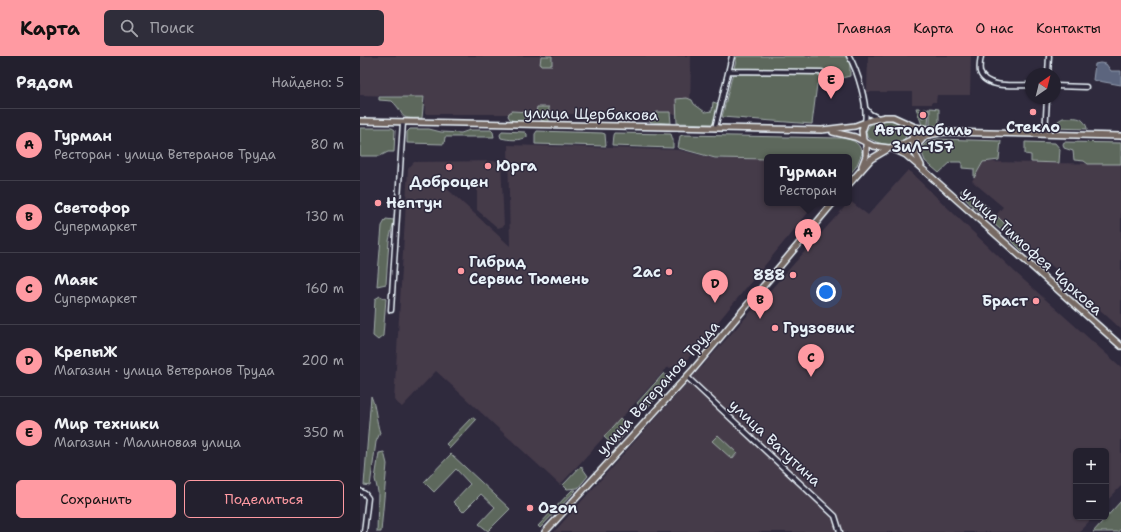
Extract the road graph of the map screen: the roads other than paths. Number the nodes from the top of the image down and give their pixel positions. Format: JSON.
{"nodes":[{"id":1,"x":732,"y":56,"type":"edge"},
{"id":2,"x":850,"y":56,"type":"edge"},
{"id":3,"x":981,"y":56,"type":"edge"},
{"id":4,"x":1049,"y":56,"type":"edge"},
{"id":5,"x":1048,"y":68,"type":"edge"},
{"id":6,"x":729,"y":71,"type":"junction"},
{"id":7,"x":822,"y":72,"type":"dead end"},
{"id":8,"x":1025,"y":85,"type":"edge"},
{"id":9,"x":1061,"y":86,"type":"edge"},
{"id":10,"x":1086,"y":87,"type":"dead end"},
{"id":11,"x":1047,"y":104,"type":"edge"},
{"id":12,"x":865,"y":108,"type":"junction"},
{"id":13,"x":878,"y":118,"type":"junction"},
{"id":14,"x":360,"y":121,"type":"edge"},
{"id":15,"x":403,"y":122,"type":"junction"},
{"id":16,"x":865,"y":123,"type":"junction"},
{"id":17,"x":905,"y":123,"type":"junction"},
{"id":18,"x":715,"y":128,"type":"junction"},
{"id":19,"x":822,"y":130,"type":"junction"},
{"id":20,"x":945,"y":132,"type":"junction"},
{"id":21,"x":1045,"y":134,"type":"junction"},
{"id":22,"x":927,"y":135,"type":"junction"},
{"id":23,"x":1121,"y":136,"type":"edge"},
{"id":24,"x":912,"y":139,"type":"junction"},
{"id":25,"x":865,"y":141,"type":"junction"},
{"id":26,"x":890,"y":148,"type":"junction"},
{"id":27,"x":916,"y":155,"type":"junction"},
{"id":28,"x":860,"y":171,"type":"junction"},
{"id":29,"x":927,"y":173,"type":"junction"},
{"id":30,"x":852,"y":180,"type":"edge"},
{"id":31,"x":830,"y":206,"type":"edge"},
{"id":32,"x":391,"y":310,"type":"dead end"},
{"id":33,"x":1121,"y":346,"type":"edge"},
{"id":34,"x":687,"y":377,"type":"junction"},
{"id":35,"x":360,"y":491,"type":"edge"},
{"id":36,"x":364,"y":532,"type":"edge"},
{"id":37,"x":545,"y":532,"type":"edge"},
{"id":38,"x":840,"y":532,"type":"edge"}],
"edges":[{"from":1,"to":6,"type":"street"},
{"from":2,"to":12,"type":"street"},
{"from":3,"to":8,"type":"street"},
{"from":4,"to":5,"type":"street"},
{"from":6,"to":7,"type":"street"},
{"from":6,"to":18,"type":"street"},
{"from":9,"to":10,"type":"street"},
{"from":11,"to":21,"type":"street"},
{"from":12,"to":13,"type":"street"},
{"from":12,"to":16,"type":"street"},
{"from":13,"to":16,"type":"main road"},
{"from":13,"to":17,"type":"main road"},
{"from":14,"to":15,"type":"main road","name":"улица Щербакова"},
{"from":15,"to":18,"type":"main road","name":"улица Щербакова"},
{"from":15,"to":32,"type":"street"},
{"from":16,"to":19,"type":"main road"},
{"from":16,"to":25,"type":"main road"},
{"from":17,"to":20,"type":"main road"},
{"from":17,"to":24,"type":"main road"},
{"from":18,"to":19,"type":"main road","name":"улица Щербакова"},
{"from":19,"to":25,"type":"main road"},
{"from":20,"to":21,"type":"main road"},
{"from":20,"to":22,"type":"main road"},
{"from":21,"to":23,"type":"main road"},
{"from":22,"to":24,"type":"main road"},
{"from":22,"to":27,"type":"main road"},
{"from":24,"to":26,"type":"main road"},
{"from":24,"to":27,"type":"main road"},
{"from":25,"to":26,"type":"main road"},
{"from":25,"to":28,"type":"main road"},
{"from":26,"to":28,"type":"main road"},
{"from":26,"to":29,"type":"main road","name":"улица Тимофея Чаркова"},
{"from":27,"to":29,"type":"main road"},
{"from":28,"to":30,"type":"main road"},
{"from":29,"to":33,"type":"main road","name":"улица Тимофея Чаркова"},
{"from":31,"to":34,"type":"main road","name":"улица Ветеранов Труда"},
{"from":34,"to":37,"type":"main road","name":"улица Ветеранов Труда"},
{"from":34,"to":38,"type":"street","name":"улица Ватутина"},
{"from":35,"to":36,"type":"street"}]}
